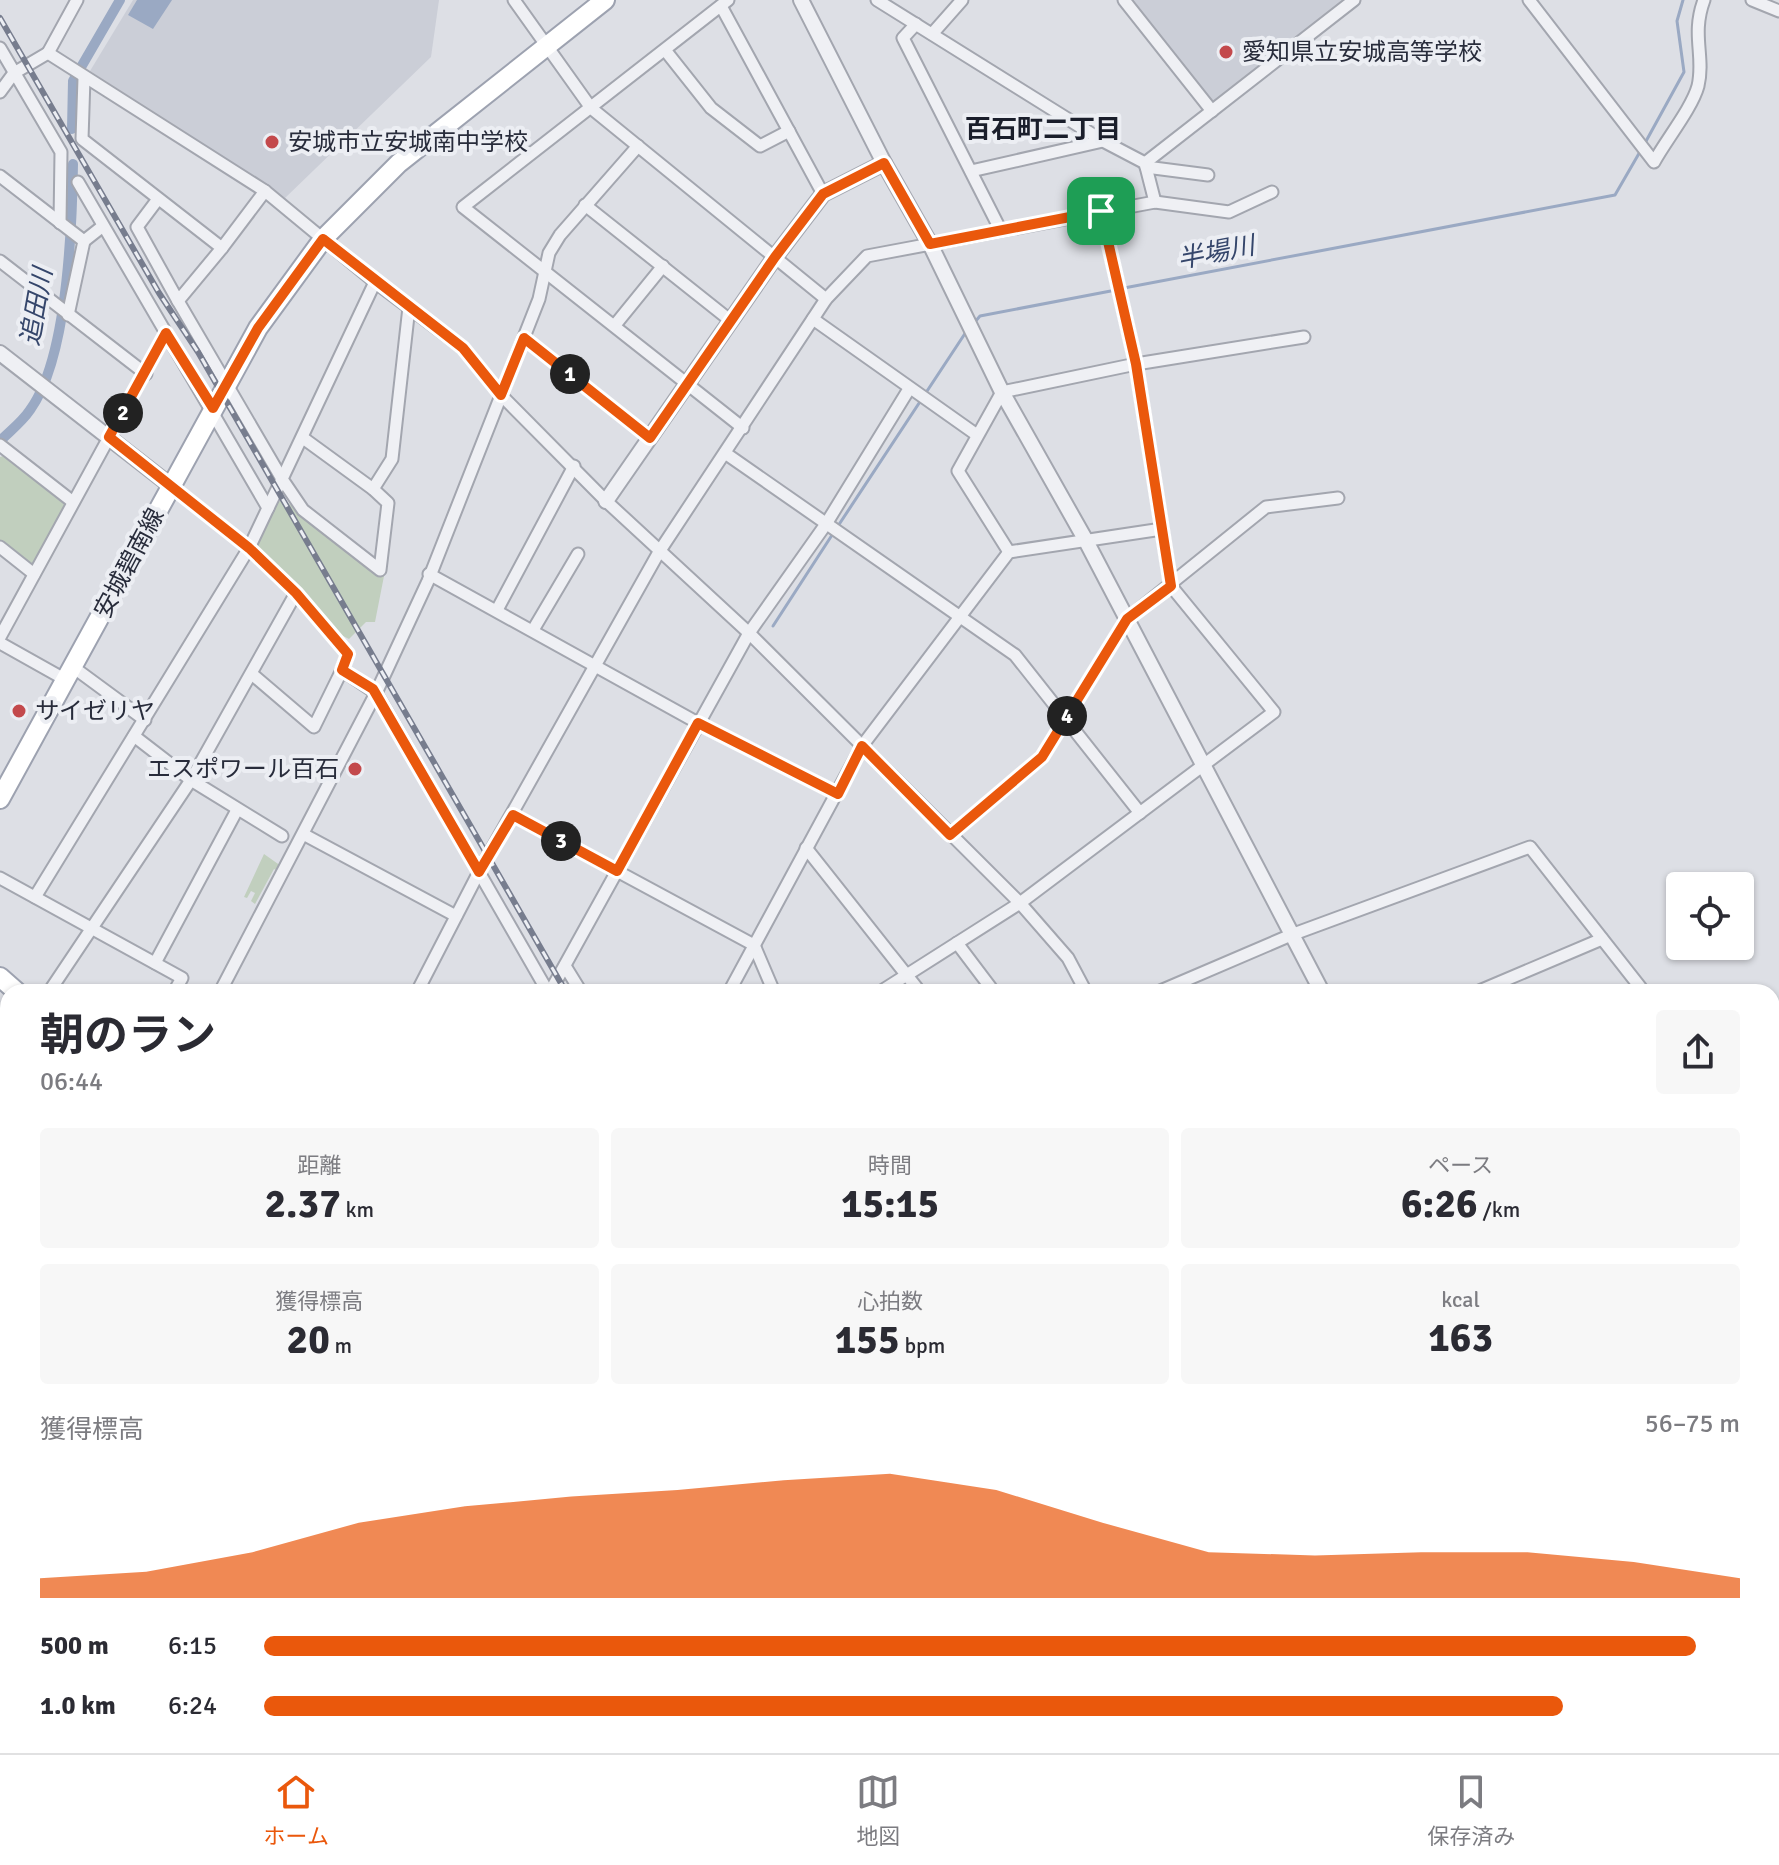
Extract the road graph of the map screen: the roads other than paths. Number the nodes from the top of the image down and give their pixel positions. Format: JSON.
{"nodes":[{"id":1,"x":77,"y":0,"type":"edge"},
{"id":2,"x":514,"y":0,"type":"edge"},
{"id":3,"x":605,"y":0,"type":"edge"},
{"id":4,"x":801,"y":0,"type":"edge"},
{"id":5,"x":877,"y":0,"type":"edge"},
{"id":6,"x":962,"y":0,"type":"edge"},
{"id":7,"x":1124,"y":0,"type":"edge"},
{"id":8,"x":1354,"y":0,"type":"edge"},
{"id":9,"x":1529,"y":0,"type":"edge"},
{"id":10,"x":1704,"y":0,"type":"edge"},
{"id":11,"x":1752,"y":0,"type":"edge"},
{"id":12,"x":724,"y":3,"type":"edge"},
{"id":13,"x":1779,"y":11,"type":"edge"},
{"id":14,"x":916,"y":24,"type":"junction"},
{"id":15,"x":932,"y":34,"type":"junction"},
{"id":16,"x":547,"y":46,"type":"junction"},
{"id":17,"x":0,"y":48,"type":"edge"},
{"id":18,"x":665,"y":50,"type":"junction"},
{"id":19,"x":48,"y":53,"type":"junction"},
{"id":20,"x":14,"y":73,"type":"junction"},
{"id":21,"x":78,"y":74,"type":"junction"},
{"id":22,"x":0,"y":92,"type":"edge"},
{"id":23,"x":591,"y":108,"type":"junction"},
{"id":24,"x":1212,"y":111,"type":"junction"},
{"id":25,"x":789,"y":131,"type":"junction"},
{"id":26,"x":1103,"y":141,"type":"junction"},
{"id":27,"x":638,"y":146,"type":"junction"},
{"id":28,"x":884,"y":163,"type":"junction"},
{"id":29,"x":1145,"y":165,"type":"junction"},
{"id":30,"x":971,"y":171,"type":"junction"},
{"id":31,"x":1208,"y":175,"type":"dead end"},
{"id":32,"x":0,"y":176,"type":"edge"},
{"id":33,"x":78,"y":182,"type":"dead end"},
{"id":34,"x":265,"y":191,"type":"junction"},
{"id":35,"x":1272,"y":192,"type":"dead end"},
{"id":36,"x":823,"y":194,"type":"junction"},
{"id":37,"x":158,"y":199,"type":"junction"},
{"id":38,"x":1155,"y":202,"type":"junction"},
{"id":39,"x":585,"y":205,"type":"junction"},
{"id":40,"x":1101,"y":211,"type":"junction"},
{"id":41,"x":103,"y":226,"type":"junction"},
{"id":42,"x":1000,"y":229,"type":"junction"},
{"id":43,"x":72,"y":232,"type":"junction"},
{"id":44,"x":323,"y":239,"type":"junction"},
{"id":45,"x":930,"y":244,"type":"junction"},
{"id":46,"x":222,"y":248,"type":"junction"},
{"id":47,"x":775,"y":257,"type":"junction"},
{"id":48,"x":0,"y":261,"type":"edge"},
{"id":49,"x":663,"y":266,"type":"junction"},
{"id":50,"x":546,"y":271,"type":"junction"},
{"id":51,"x":375,"y":282,"type":"junction"},
{"id":52,"x":826,"y":299,"type":"junction"},
{"id":53,"x":178,"y":301,"type":"junction"},
{"id":54,"x":409,"y":307,"type":"junction"},
{"id":55,"x":64,"y":312,"type":"junction"},
{"id":56,"x":813,"y":319,"type":"junction"},
{"id":57,"x":731,"y":321,"type":"junction"},
{"id":58,"x":615,"y":325,"type":"junction"},
{"id":59,"x":166,"y":333,"type":"junction"},
{"id":60,"x":1304,"y":337,"type":"dead end"},
{"id":61,"x":524,"y":338,"type":"junction"},
{"id":62,"x":0,"y":353,"type":"edge"},
{"id":63,"x":1136,"y":364,"type":"junction"},
{"id":64,"x":146,"y":374,"type":"junction"},
{"id":65,"x":688,"y":384,"type":"junction"},
{"id":66,"x":227,"y":386,"type":"junction"},
{"id":67,"x":909,"y":389,"type":"junction"},
{"id":68,"x":1002,"y":392,"type":"junction"},
{"id":69,"x":501,"y":395,"type":"junction"},
{"id":70,"x":213,"y":408,"type":"junction"},
{"id":71,"x":743,"y":428,"type":"junction"},
{"id":72,"x":977,"y":435,"type":"junction"},
{"id":73,"x":109,"y":437,"type":"junction"},
{"id":74,"x":303,"y":438,"type":"junction"},
{"id":75,"x":650,"y":438,"type":"junction"},
{"id":76,"x":1,"y":448,"type":"edge"},
{"id":77,"x":725,"y":453,"type":"junction"},
{"id":78,"x":574,"y":466,"type":"junction"},
{"id":79,"x":282,"y":479,"type":"junction"},
{"id":80,"x":171,"y":486,"type":"junction"},
{"id":81,"x":373,"y":489,"type":"junction"},
{"id":82,"x":1338,"y":498,"type":"dead end"},
{"id":83,"x":606,"y":501,"type":"junction"},
{"id":84,"x":73,"y":502,"type":"junction"},
{"id":85,"x":268,"y":508,"type":"junction"},
{"id":86,"x":826,"y":524,"type":"junction"},
{"id":87,"x":1162,"y":529,"type":"junction"},
{"id":88,"x":1085,"y":539,"type":"junction"},
{"id":89,"x":0,"y":547,"type":"edge"},
{"id":90,"x":249,"y":548,"type":"junction"},
{"id":91,"x":659,"y":552,"type":"junction"},
{"id":92,"x":1009,"y":552,"type":"junction"},
{"id":93,"x":578,"y":554,"type":"dead end"},
{"id":94,"x":34,"y":574,"type":"junction"},
{"id":95,"x":429,"y":574,"type":"junction"},
{"id":96,"x":1171,"y":586,"type":"junction"},
{"id":97,"x":296,"y":593,"type":"junction"},
{"id":98,"x":497,"y":610,"type":"junction"},
{"id":99,"x":962,"y":618,"type":"junction"},
{"id":100,"x":1127,"y":619,"type":"junction"},
{"id":101,"x":533,"y":630,"type":"junction"},
{"id":102,"x":749,"y":633,"type":"junction"},
{"id":103,"x":0,"y":640,"type":"edge"},
{"id":104,"x":595,"y":664,"type":"junction"},
{"id":105,"x":342,"y":670,"type":"junction"},
{"id":106,"x":70,"y":673,"type":"junction"},
{"id":107,"x":253,"y":675,"type":"junction"},
{"id":108,"x":376,"y":693,"type":"junction"},
{"id":109,"x":1066,"y":718,"type":"junction"},
{"id":110,"x":145,"y":720,"type":"junction"},
{"id":111,"x":698,"y":723,"type":"junction"},
{"id":112,"x":134,"y":736,"type":"junction"},
{"id":113,"x":862,"y":746,"type":"junction"},
{"id":114,"x":1203,"y":764,"type":"junction"},
{"id":115,"x":191,"y":780,"type":"junction"},
{"id":116,"x":838,"y":794,"type":"junction"},
{"id":117,"x":0,"y":799,"type":"edge"},
{"id":118,"x":237,"y":810,"type":"junction"},
{"id":119,"x":1140,"y":813,"type":"junction"},
{"id":120,"x":513,"y":815,"type":"junction"},
{"id":121,"x":303,"y":834,"type":"junction"},
{"id":122,"x":950,"y":835,"type":"junction"},
{"id":123,"x":282,"y":836,"type":"dead end"},
{"id":124,"x":806,"y":848,"type":"junction"},
{"id":125,"x":617,"y":871,"type":"junction"},
{"id":126,"x":479,"y":872,"type":"junction"},
{"id":127,"x":0,"y":878,"type":"edge"},
{"id":128,"x":35,"y":897,"type":"junction"},
{"id":129,"x":1020,"y":903,"type":"junction"},
{"id":130,"x":456,"y":916,"type":"junction"},
{"id":131,"x":93,"y":928,"type":"junction"},
{"id":132,"x":1291,"y":935,"type":"junction"},
{"id":133,"x":1602,"y":939,"type":"junction"},
{"id":134,"x":957,"y":943,"type":"junction"},
{"id":135,"x":754,"y":945,"type":"junction"},
{"id":136,"x":155,"y":963,"type":"junction"},
{"id":137,"x":565,"y":966,"type":"junction"},
{"id":138,"x":906,"y":975,"type":"junction"},
{"id":139,"x":54,"y":984,"type":"edge"},
{"id":140,"x":179,"y":984,"type":"edge"},
{"id":141,"x":227,"y":984,"type":"edge"},
{"id":142,"x":421,"y":984,"type":"edge"},
{"id":143,"x":544,"y":984,"type":"edge"},
{"id":144,"x":554,"y":984,"type":"edge"},
{"id":145,"x":576,"y":984,"type":"edge"},
{"id":146,"x":733,"y":984,"type":"edge"},
{"id":147,"x":771,"y":984,"type":"edge"},
{"id":148,"x":892,"y":984,"type":"edge"},
{"id":149,"x":913,"y":984,"type":"edge"},
{"id":150,"x":988,"y":984,"type":"edge"},
{"id":151,"x":1082,"y":984,"type":"edge"},
{"id":152,"x":1177,"y":984,"type":"edge"},
{"id":153,"x":1318,"y":984,"type":"edge"},
{"id":154,"x":1496,"y":984,"type":"edge"},
{"id":155,"x":1638,"y":984,"type":"edge"}],
"edges":[{"from":1,"to":19,"type":"street"},
{"from":2,"to":16,"type":"street"},
{"from":3,"to":16,"type":"main road","name":"安城碧南線"},
{"from":4,"to":28,"type":"street"},
{"from":5,"to":14,"type":"street"},
{"from":6,"to":15,"type":"street"},
{"from":7,"to":24,"type":"street"},
{"from":8,"to":24,"type":"street"},
{"from":9,"to":10,"type":"street"},
{"from":11,"to":13,"type":"street"},
{"from":12,"to":18,"type":"street"},
{"from":12,"to":25,"type":"street"},
{"from":14,"to":15,"type":"street"},
{"from":14,"to":30,"type":"street"},
{"from":15,"to":26,"type":"street"},
{"from":16,"to":23,"type":"street"},
{"from":16,"to":44,"type":"main road","name":"安城碧南線"},
{"from":17,"to":20,"type":"street"},
{"from":18,"to":23,"type":"street"},
{"from":18,"to":25,"type":"street"},
{"from":19,"to":20,"type":"street"},
{"from":19,"to":21,"type":"street"},
{"from":20,"to":22,"type":"street"},
{"from":20,"to":43,"type":"street"},
{"from":21,"to":34,"type":"street"},
{"from":21,"to":37,"type":"street"},
{"from":23,"to":27,"type":"street"},
{"from":23,"to":50,"type":"street"},
{"from":24,"to":29,"type":"street"},
{"from":25,"to":36,"type":"street"},
{"from":26,"to":29,"type":"street"},
{"from":26,"to":30,"type":"street"},
{"from":27,"to":39,"type":"street"},
{"from":27,"to":47,"type":"street"},
{"from":28,"to":36,"type":"street"},
{"from":28,"to":45,"type":"street"},
{"from":29,"to":31,"type":"street"},
{"from":29,"to":38,"type":"street"},
{"from":30,"to":42,"type":"street"},
{"from":32,"to":43,"type":"street"},
{"from":33,"to":41,"type":"street"},
{"from":34,"to":44,"type":"street"},
{"from":34,"to":46,"type":"street"},
{"from":35,"to":38,"type":"street"},
{"from":36,"to":47,"type":"street"},
{"from":37,"to":46,"type":"street"},
{"from":37,"to":53,"type":"street"},
{"from":38,"to":40,"type":"street"},
{"from":39,"to":49,"type":"street"},
{"from":39,"to":50,"type":"street"},
{"from":40,"to":42,"type":"street"},
{"from":40,"to":63,"type":"street"},
{"from":41,"to":43,"type":"street"},
{"from":41,"to":59,"type":"street"},
{"from":42,"to":45,"type":"street"},
{"from":43,"to":55,"type":"street"},
{"from":44,"to":51,"type":"street"},
{"from":44,"to":66,"type":"main road","name":"安城碧南線"},
{"from":45,"to":52,"type":"street"},
{"from":45,"to":68,"type":"street"},
{"from":46,"to":53,"type":"street"},
{"from":47,"to":52,"type":"street"},
{"from":47,"to":57,"type":"street"},
{"from":48,"to":55,"type":"street"},
{"from":49,"to":57,"type":"street"},
{"from":49,"to":58,"type":"street"},
{"from":50,"to":58,"type":"street"},
{"from":50,"to":61,"type":"street"},
{"from":51,"to":54,"type":"street"},
{"from":51,"to":74,"type":"street"},
{"from":52,"to":56,"type":"street"},
{"from":53,"to":66,"type":"street"},
{"from":54,"to":69,"type":"street"},
{"from":54,"to":81,"type":"street"},
{"from":55,"to":64,"type":"street"},
{"from":56,"to":67,"type":"street"},
{"from":56,"to":71,"type":"street"},
{"from":57,"to":65,"type":"street"},
{"from":58,"to":65,"type":"street"},
{"from":59,"to":64,"type":"street"},
{"from":59,"to":70,"type":"street"},
{"from":60,"to":63,"type":"street"},
{"from":61,"to":69,"type":"street"},
{"from":61,"to":75,"type":"street"},
{"from":62,"to":73,"type":"street"},
{"from":63,"to":68,"type":"street"},
{"from":63,"to":87,"type":"street"},
{"from":64,"to":73,"type":"street"},
{"from":65,"to":71,"type":"street"},
{"from":65,"to":75,"type":"street"},
{"from":66,"to":70,"type":"main road","name":"安城碧南線"},
{"from":66,"to":79,"type":"street"},
{"from":67,"to":72,"type":"street"},
{"from":67,"to":86,"type":"street"},
{"from":68,"to":72,"type":"street"},
{"from":68,"to":88,"type":"street"},
{"from":69,"to":78,"type":"street"},
{"from":69,"to":95,"type":"street"},
{"from":70,"to":80,"type":"main road","name":"安城碧南線"},
{"from":70,"to":85,"type":"street"},
{"from":71,"to":77,"type":"street"},
{"from":72,"to":92,"type":"street"},
{"from":73,"to":80,"type":"street"},
{"from":73,"to":84,"type":"street"},
{"from":74,"to":79,"type":"street"},
{"from":74,"to":81,"type":"street"},
{"from":75,"to":83,"type":"street"},
{"from":76,"to":84,"type":"street"},
{"from":77,"to":86,"type":"street"},
{"from":77,"to":91,"type":"street"},
{"from":78,"to":83,"type":"street"},
{"from":78,"to":98,"type":"street"},
{"from":79,"to":81,"type":"street"},
{"from":79,"to":85,"type":"street"},
{"from":80,"to":90,"type":"street"},
{"from":80,"to":106,"type":"main road","name":"安城碧南線"},
{"from":82,"to":96,"type":"street"},
{"from":83,"to":91,"type":"street"},
{"from":84,"to":94,"type":"street"},
{"from":85,"to":90,"type":"street"},
{"from":86,"to":99,"type":"street"},
{"from":86,"to":102,"type":"street"},
{"from":87,"to":88,"type":"street"},
{"from":87,"to":96,"type":"street"},
{"from":88,"to":92,"type":"street"},
{"from":88,"to":100,"type":"street"},
{"from":89,"to":94,"type":"street"},
{"from":90,"to":97,"type":"street"},
{"from":90,"to":110,"type":"street"},
{"from":91,"to":102,"type":"street"},
{"from":91,"to":104,"type":"street"},
{"from":92,"to":99,"type":"street"},
{"from":93,"to":101,"type":"street"},
{"from":94,"to":103,"type":"street"},
{"from":95,"to":98,"type":"street"},
{"from":95,"to":108,"type":"street"},
{"from":96,"to":100,"type":"street"},
{"from":96,"to":114,"type":"street"},
{"from":97,"to":105,"type":"street"},
{"from":97,"to":107,"type":"street"},
{"from":98,"to":101,"type":"street"},
{"from":99,"to":109,"type":"street"},
{"from":99,"to":113,"type":"street"},
{"from":100,"to":109,"type":"street"},
{"from":100,"to":114,"type":"street"},
{"from":101,"to":104,"type":"street"},
{"from":102,"to":111,"type":"street"},
{"from":102,"to":113,"type":"street"},
{"from":103,"to":106,"type":"street"},
{"from":104,"to":111,"type":"street"},
{"from":104,"to":120,"type":"street"},
{"from":105,"to":107,"type":"street"},
{"from":105,"to":108,"type":"street"},
{"from":106,"to":110,"type":"street"},
{"from":106,"to":117,"type":"main road","name":"安城碧南線"},
{"from":107,"to":115,"type":"street"},
{"from":108,"to":121,"type":"street"},
{"from":108,"to":126,"type":"street"},
{"from":109,"to":119,"type":"street"},
{"from":109,"to":122,"type":"street"},
{"from":110,"to":112,"type":"street"},
{"from":111,"to":116,"type":"street"},
{"from":111,"to":125,"type":"street"},
{"from":112,"to":115,"type":"street"},
{"from":112,"to":128,"type":"street"},
{"from":113,"to":116,"type":"street"},
{"from":113,"to":122,"type":"street"},
{"from":114,"to":119,"type":"street"},
{"from":114,"to":132,"type":"street"},
{"from":115,"to":118,"type":"street"},
{"from":115,"to":131,"type":"street"},
{"from":116,"to":124,"type":"street"},
{"from":118,"to":123,"type":"street"},
{"from":118,"to":136,"type":"street"},
{"from":119,"to":129,"type":"street"},
{"from":120,"to":125,"type":"street"},
{"from":120,"to":126,"type":"street"},
{"from":121,"to":130,"type":"street"},
{"from":121,"to":141,"type":"street"},
{"from":122,"to":129,"type":"street"},
{"from":124,"to":135,"type":"street"},
{"from":124,"to":138,"type":"street"},
{"from":125,"to":135,"type":"street"},
{"from":125,"to":137,"type":"street"},
{"from":126,"to":130,"type":"street"},
{"from":126,"to":143,"type":"street"},
{"from":127,"to":128,"type":"street"},
{"from":128,"to":131,"type":"street"},
{"from":129,"to":134,"type":"street"},
{"from":129,"to":151,"type":"street"},
{"from":130,"to":142,"type":"street"},
{"from":131,"to":136,"type":"street"},
{"from":131,"to":139,"type":"street"},
{"from":132,"to":133,"type":"street"},
{"from":132,"to":152,"type":"street"},
{"from":132,"to":153,"type":"street"},
{"from":133,"to":154,"type":"street"},
{"from":133,"to":155,"type":"street"},
{"from":134,"to":138,"type":"street"},
{"from":134,"to":150,"type":"street"},
{"from":135,"to":146,"type":"street"},
{"from":135,"to":147,"type":"street"},
{"from":136,"to":140,"type":"street"},
{"from":137,"to":144,"type":"street"},
{"from":137,"to":145,"type":"street"},
{"from":138,"to":148,"type":"street"},
{"from":138,"to":149,"type":"street"}]}
